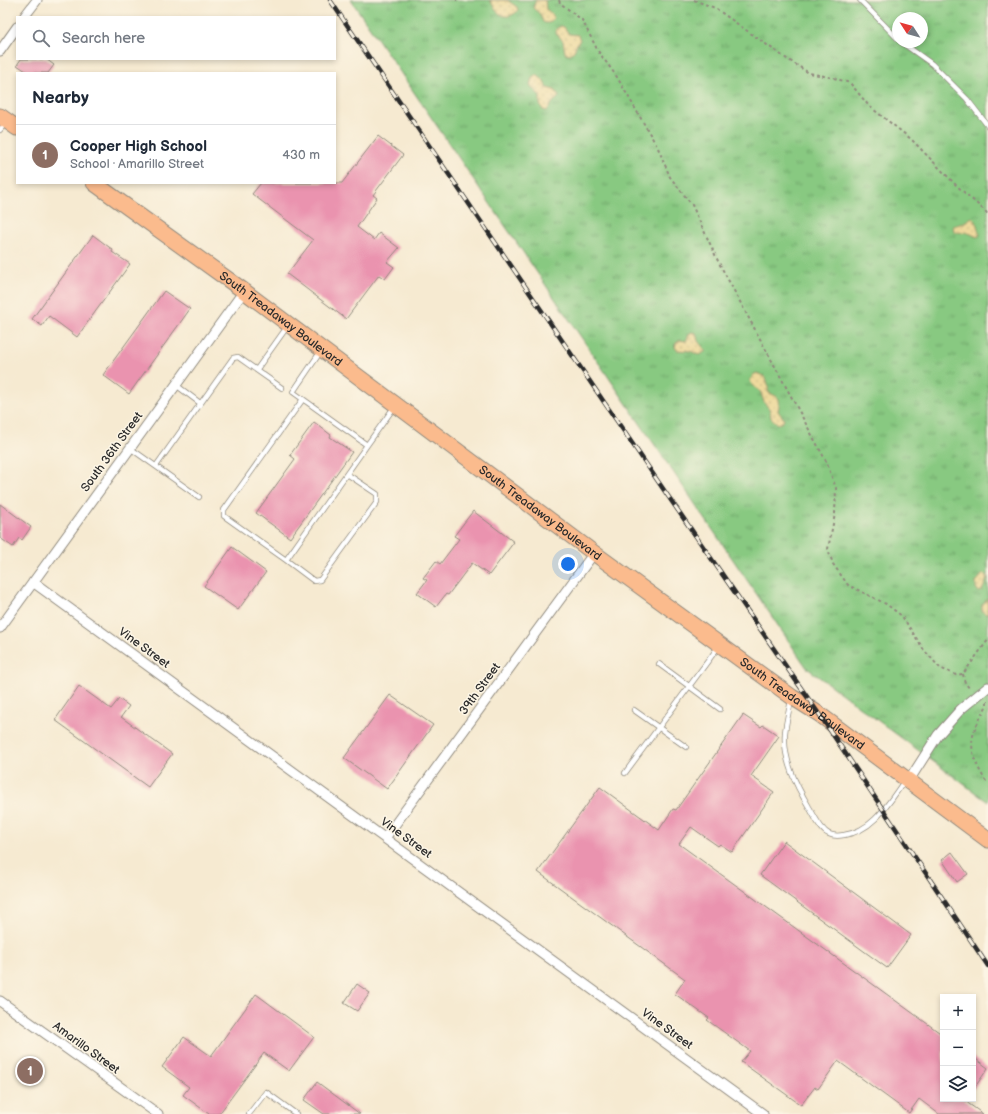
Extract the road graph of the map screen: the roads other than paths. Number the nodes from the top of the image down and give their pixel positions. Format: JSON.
{"nodes":[{"id":1,"x":37,"y":0,"type":"edge"},
{"id":2,"x":860,"y":0,"type":"edge"},
{"id":3,"x":25,"y":16,"type":"edge"},
{"id":4,"x":16,"y":28,"type":"edge"},
{"id":5,"x":892,"y":33,"type":"edge"},
{"id":6,"x":909,"y":48,"type":"edge"},
{"id":7,"x":0,"y":51,"type":"edge"},
{"id":8,"x":988,"y":126,"type":"edge"},
{"id":9,"x":95,"y":184,"type":"edge"},
{"id":10,"x":244,"y":291,"type":"junction"},
{"id":11,"x":289,"y":325,"type":"junction"},
{"id":12,"x":322,"y":349,"type":"junction"},
{"id":13,"x":257,"y":369,"type":"junction"},
{"id":14,"x":176,"y":385,"type":"junction"},
{"id":15,"x":282,"y":388,"type":"dead end"},
{"id":16,"x":303,"y":399,"type":"junction"},
{"id":17,"x":200,"y":403,"type":"junction"},
{"id":18,"x":396,"y":405,"type":"junction"},
{"id":19,"x":367,"y":445,"type":"junction"},
{"id":20,"x":130,"y":448,"type":"junction"},
{"id":21,"x":156,"y":466,"type":"junction"},
{"id":22,"x":347,"y":474,"type":"junction"},
{"id":23,"x":199,"y":497,"type":"dead end"},
{"id":24,"x":594,"y":553,"type":"junction"},
{"id":25,"x":286,"y":560,"type":"junction"},
{"id":26,"x":33,"y":582,"type":"junction"},
{"id":27,"x":0,"y":628,"type":"edge"},
{"id":28,"x":720,"y":644,"type":"junction"},
{"id":29,"x":659,"y":664,"type":"dead end"},
{"id":30,"x":689,"y":686,"type":"junction"},
{"id":31,"x":988,"y":687,"type":"edge"},
{"id":32,"x":792,"y":696,"type":"junction"},
{"id":33,"x":720,"y":709,"type":"dead end"},
{"id":34,"x":634,"y":710,"type":"dead end"},
{"id":35,"x":658,"y":727,"type":"junction"},
{"id":36,"x":686,"y":747,"type":"dead end"},
{"id":37,"x":625,"y":773,"type":"dead end"},
{"id":38,"x":907,"y":780,"type":"junction"},
{"id":39,"x":385,"y":838,"type":"junction"},
{"id":40,"x":988,"y":840,"type":"edge"},
{"id":41,"x":0,"y":1001,"type":"edge"},
{"id":42,"x":158,"y":1114,"type":"edge"},
{"id":43,"x":249,"y":1114,"type":"edge"},
{"id":44,"x":296,"y":1114,"type":"edge"},
{"id":45,"x":763,"y":1114,"type":"edge"}],
"edges":[{"from":1,"to":3,"type":"street"},
{"from":2,"to":5,"type":"lane"},
{"from":4,"to":7,"type":"street"},
{"from":6,"to":8,"type":"lane"},
{"from":9,"to":10,"type":"main road","name":"South Treadaway Boulevard"},
{"from":10,"to":11,"type":"main road","name":"South Treadaway Boulevard"},
{"from":10,"to":14,"type":"street","name":"South 36th Street"},
{"from":11,"to":12,"type":"main road","name":"South Treadaway Boulevard"},
{"from":11,"to":13,"type":"lane"},
{"from":12,"to":16,"type":"lane"},
{"from":12,"to":18,"type":"main road","name":"South Treadaway Boulevard"},
{"from":13,"to":15,"type":"lane"},
{"from":13,"to":17,"type":"lane"},
{"from":14,"to":17,"type":"lane"},
{"from":14,"to":20,"type":"street","name":"South 36th Street"},
{"from":16,"to":19,"type":"lane"},
{"from":16,"to":25,"type":"lane"},
{"from":17,"to":21,"type":"lane"},
{"from":18,"to":19,"type":"lane"},
{"from":18,"to":24,"type":"main road","name":"South Treadaway Boulevard"},
{"from":19,"to":22,"type":"lane"},
{"from":20,"to":21,"type":"lane"},
{"from":20,"to":26,"type":"street","name":"South 36th Street"},
{"from":21,"to":23,"type":"lane"},
{"from":22,"to":25,"type":"lane"},
{"from":22,"to":25,"type":"lane"},
{"from":24,"to":28,"type":"main road","name":"South Treadaway Boulevard"},
{"from":24,"to":39,"type":"street","name":"39th Street"},
{"from":26,"to":27,"type":"street","name":"South 36th Street"},
{"from":26,"to":39,"type":"street","name":"Vine Street"},
{"from":28,"to":30,"type":"lane"},
{"from":28,"to":32,"type":"main road","name":"South Treadaway Boulevard"},
{"from":29,"to":30,"type":"lane"},
{"from":30,"to":33,"type":"lane"},
{"from":30,"to":35,"type":"lane"},
{"from":31,"to":38,"type":"street"},
{"from":32,"to":38,"type":"main road","name":"South Treadaway Boulevard"},
{"from":32,"to":38,"type":"lane"},
{"from":34,"to":35,"type":"lane"},
{"from":35,"to":36,"type":"lane"},
{"from":35,"to":37,"type":"lane"},
{"from":38,"to":40,"type":"main road","name":"South Treadaway Boulevard"},
{"from":39,"to":45,"type":"street","name":"Vine Street"},
{"from":41,"to":42,"type":"street","name":"Amarillo Street"},
{"from":43,"to":44,"type":"lane"}]}
